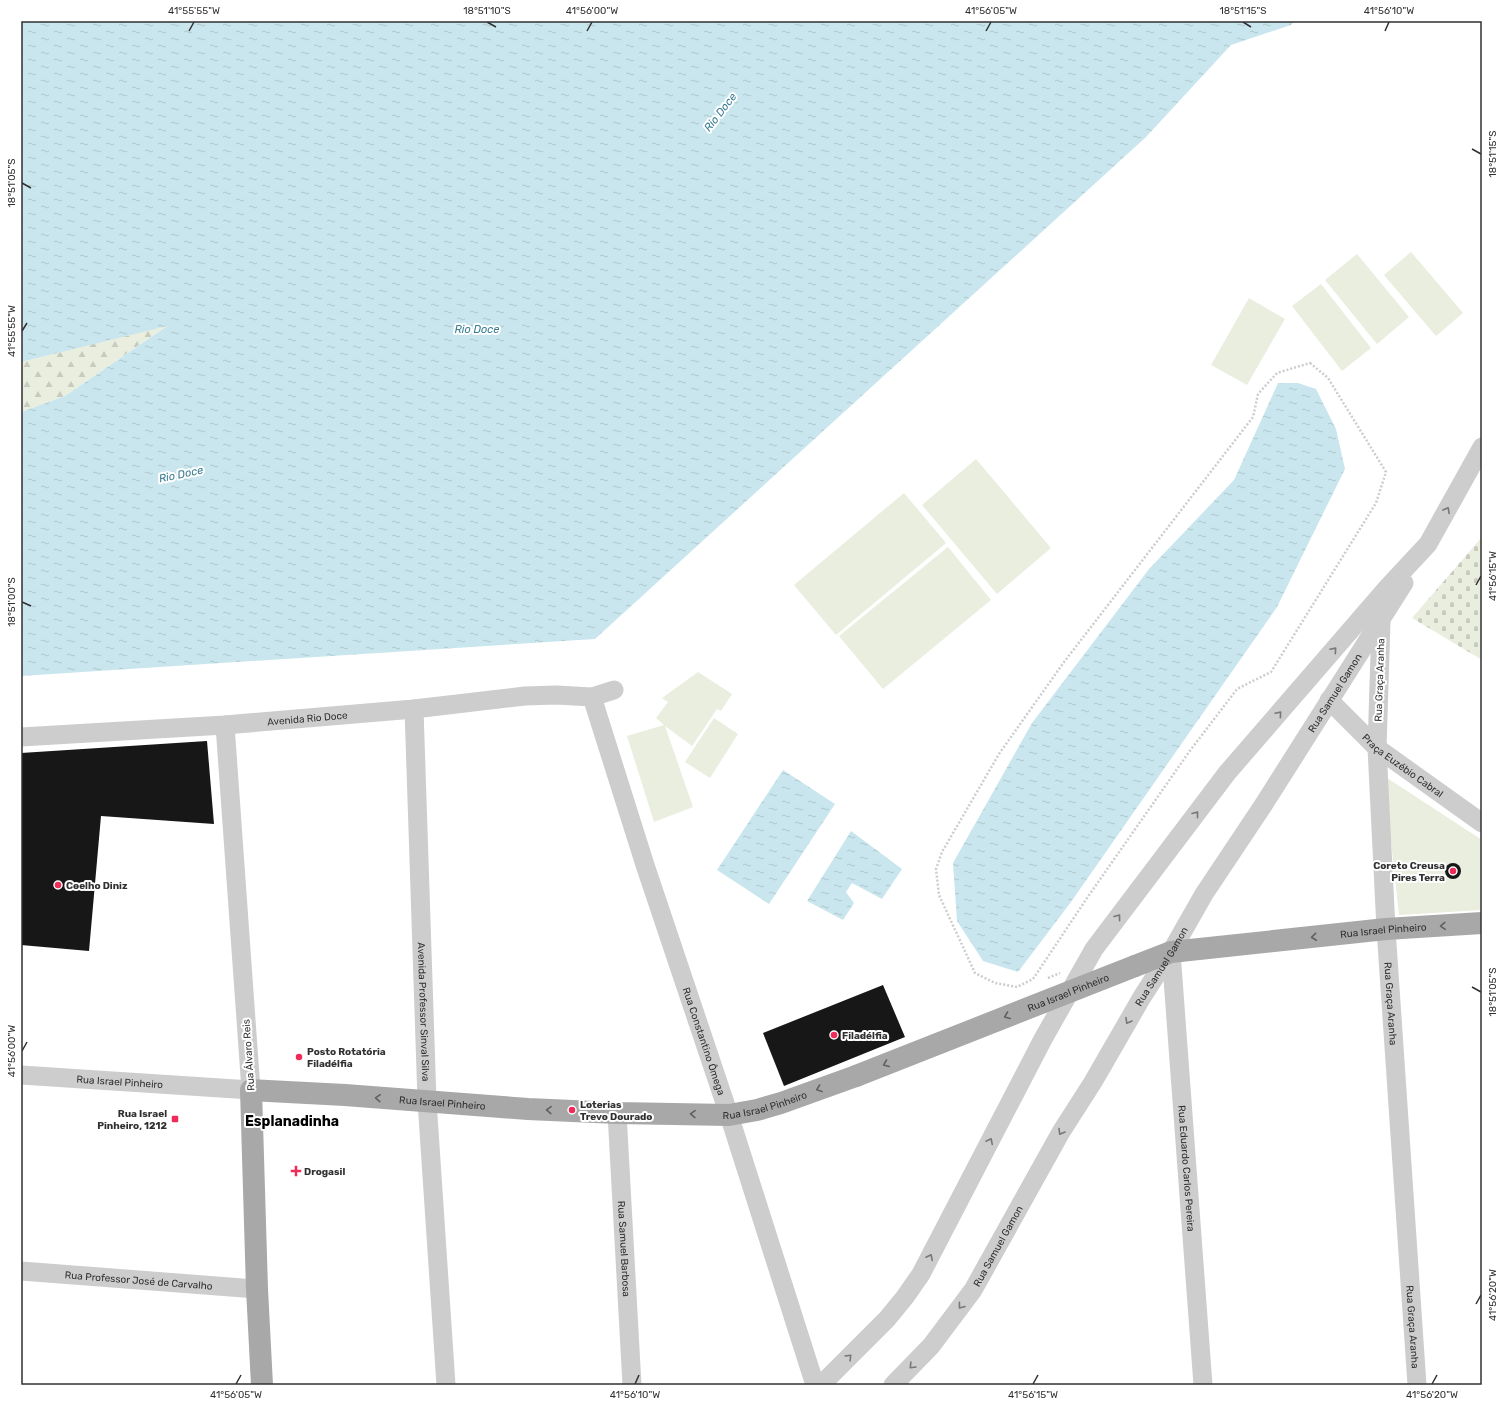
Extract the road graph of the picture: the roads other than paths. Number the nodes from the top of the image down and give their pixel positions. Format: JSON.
{"nodes":[{"id":1,"x":1482,"y":447,"type":"edge"},
{"id":2,"x":1428,"y":544,"type":"junction"},
{"id":3,"x":1380,"y":622,"type":"junction"},
{"id":4,"x":614,"y":690,"type":"dead end"},
{"id":5,"x":592,"y":697,"type":"junction"},
{"id":6,"x":1330,"y":700,"type":"junction"},
{"id":7,"x":414,"y":710,"type":"junction"},
{"id":8,"x":226,"y":725,"type":"junction"},
{"id":9,"x":21,"y":737,"type":"edge"},
{"id":10,"x":1377,"y":748,"type":"junction"},
{"id":11,"x":1482,"y":823,"type":"edge"},
{"id":12,"x":1482,"y":923,"type":"edge"},
{"id":13,"x":1386,"y":929,"type":"junction"},
{"id":14,"x":1171,"y":952,"type":"junction"},
{"id":15,"x":21,"y":1075,"type":"edge"},
{"id":16,"x":251,"y":1090,"type":"junction"},
{"id":17,"x":427,"y":1101,"type":"junction"},
{"id":18,"x":617,"y":1113,"type":"junction"},
{"id":19,"x":729,"y":1115,"type":"junction"},
{"id":20,"x":21,"y":1271,"type":"edge"},
{"id":21,"x":257,"y":1289,"type":"junction"},
{"id":22,"x":262,"y":1385,"type":"edge"},
{"id":23,"x":446,"y":1385,"type":"edge"},
{"id":24,"x":632,"y":1385,"type":"edge"},
{"id":25,"x":815,"y":1385,"type":"edge"},
{"id":26,"x":821,"y":1385,"type":"edge"},
{"id":27,"x":893,"y":1385,"type":"edge"},
{"id":28,"x":1203,"y":1385,"type":"edge"},
{"id":29,"x":1416,"y":1385,"type":"edge"}],
"edges":[{"from":2,"to":1,"type":"street","one_way":true},
{"from":2,"to":3,"type":"street","name":"Rua Samuel Gamon"},
{"from":26,"to":2,"type":"street","one_way":true},
{"from":3,"to":6,"type":"street","name":"Rua Samuel Gamon"},
{"from":3,"to":10,"type":"street","name":"Rua Graça Aranha"},
{"from":4,"to":5,"type":"street"},
{"from":5,"to":7,"type":"street","name":"Avenida Rio Doce"},
{"from":5,"to":19,"type":"street","name":"Rua Constantino Ômega"},
{"from":6,"to":10,"type":"street","name":"Praça Euzébio Cabral"},
{"from":6,"to":14,"type":"street","name":"Rua Samuel Gamon"},
{"from":7,"to":8,"type":"street","name":"Avenida Rio Doce"},
{"from":7,"to":17,"type":"street","name":"Avenida Professor Sinval Silva"},
{"from":8,"to":9,"type":"street","name":"Avenida Rio Doce"},
{"from":8,"to":16,"type":"street","name":"Rua Álvaro Reis"},
{"from":10,"to":11,"type":"street","name":"Praça Euzébio Cabral"},
{"from":10,"to":13,"type":"street","name":"Rua Graça Aranha"},
{"from":12,"to":13,"type":"main road","name":"Rua Israel Pinheiro","one_way":true},
{"from":13,"to":14,"type":"main road","name":"Rua Israel Pinheiro","one_way":true},
{"from":13,"to":29,"type":"street","name":"Rua Graça Aranha"},
{"from":14,"to":19,"type":"main road","name":"Rua Israel Pinheiro","one_way":true,"bridge":true},
{"from":14,"to":27,"type":"street","name":"Rua Samuel Gamon","one_way":true},
{"from":14,"to":28,"type":"street","name":"Rua Eduardo Carlos Pereira"},
{"from":15,"to":16,"type":"street","name":"Rua Israel Pinheiro"},
{"from":17,"to":16,"type":"main road","name":"Rua Israel Pinheiro","one_way":true},
{"from":16,"to":21,"type":"main road","name":"Rua Álvaro Reis"},
{"from":18,"to":17,"type":"main road","name":"Rua Israel Pinheiro","one_way":true},
{"from":17,"to":23,"type":"street","name":"Avenida Professor Sinval Silva"},
{"from":19,"to":18,"type":"main road","name":"Rua Israel Pinheiro","one_way":true},
{"from":18,"to":24,"type":"street","name":"Rua Samuel Barbosa"},
{"from":19,"to":25,"type":"street","name":"Rua Constantino Ômega"},
{"from":20,"to":21,"type":"street","name":"Rua Professor José de Carvalho"},
{"from":21,"to":22,"type":"main road","name":"Rua Álvaro Reis"}]}
